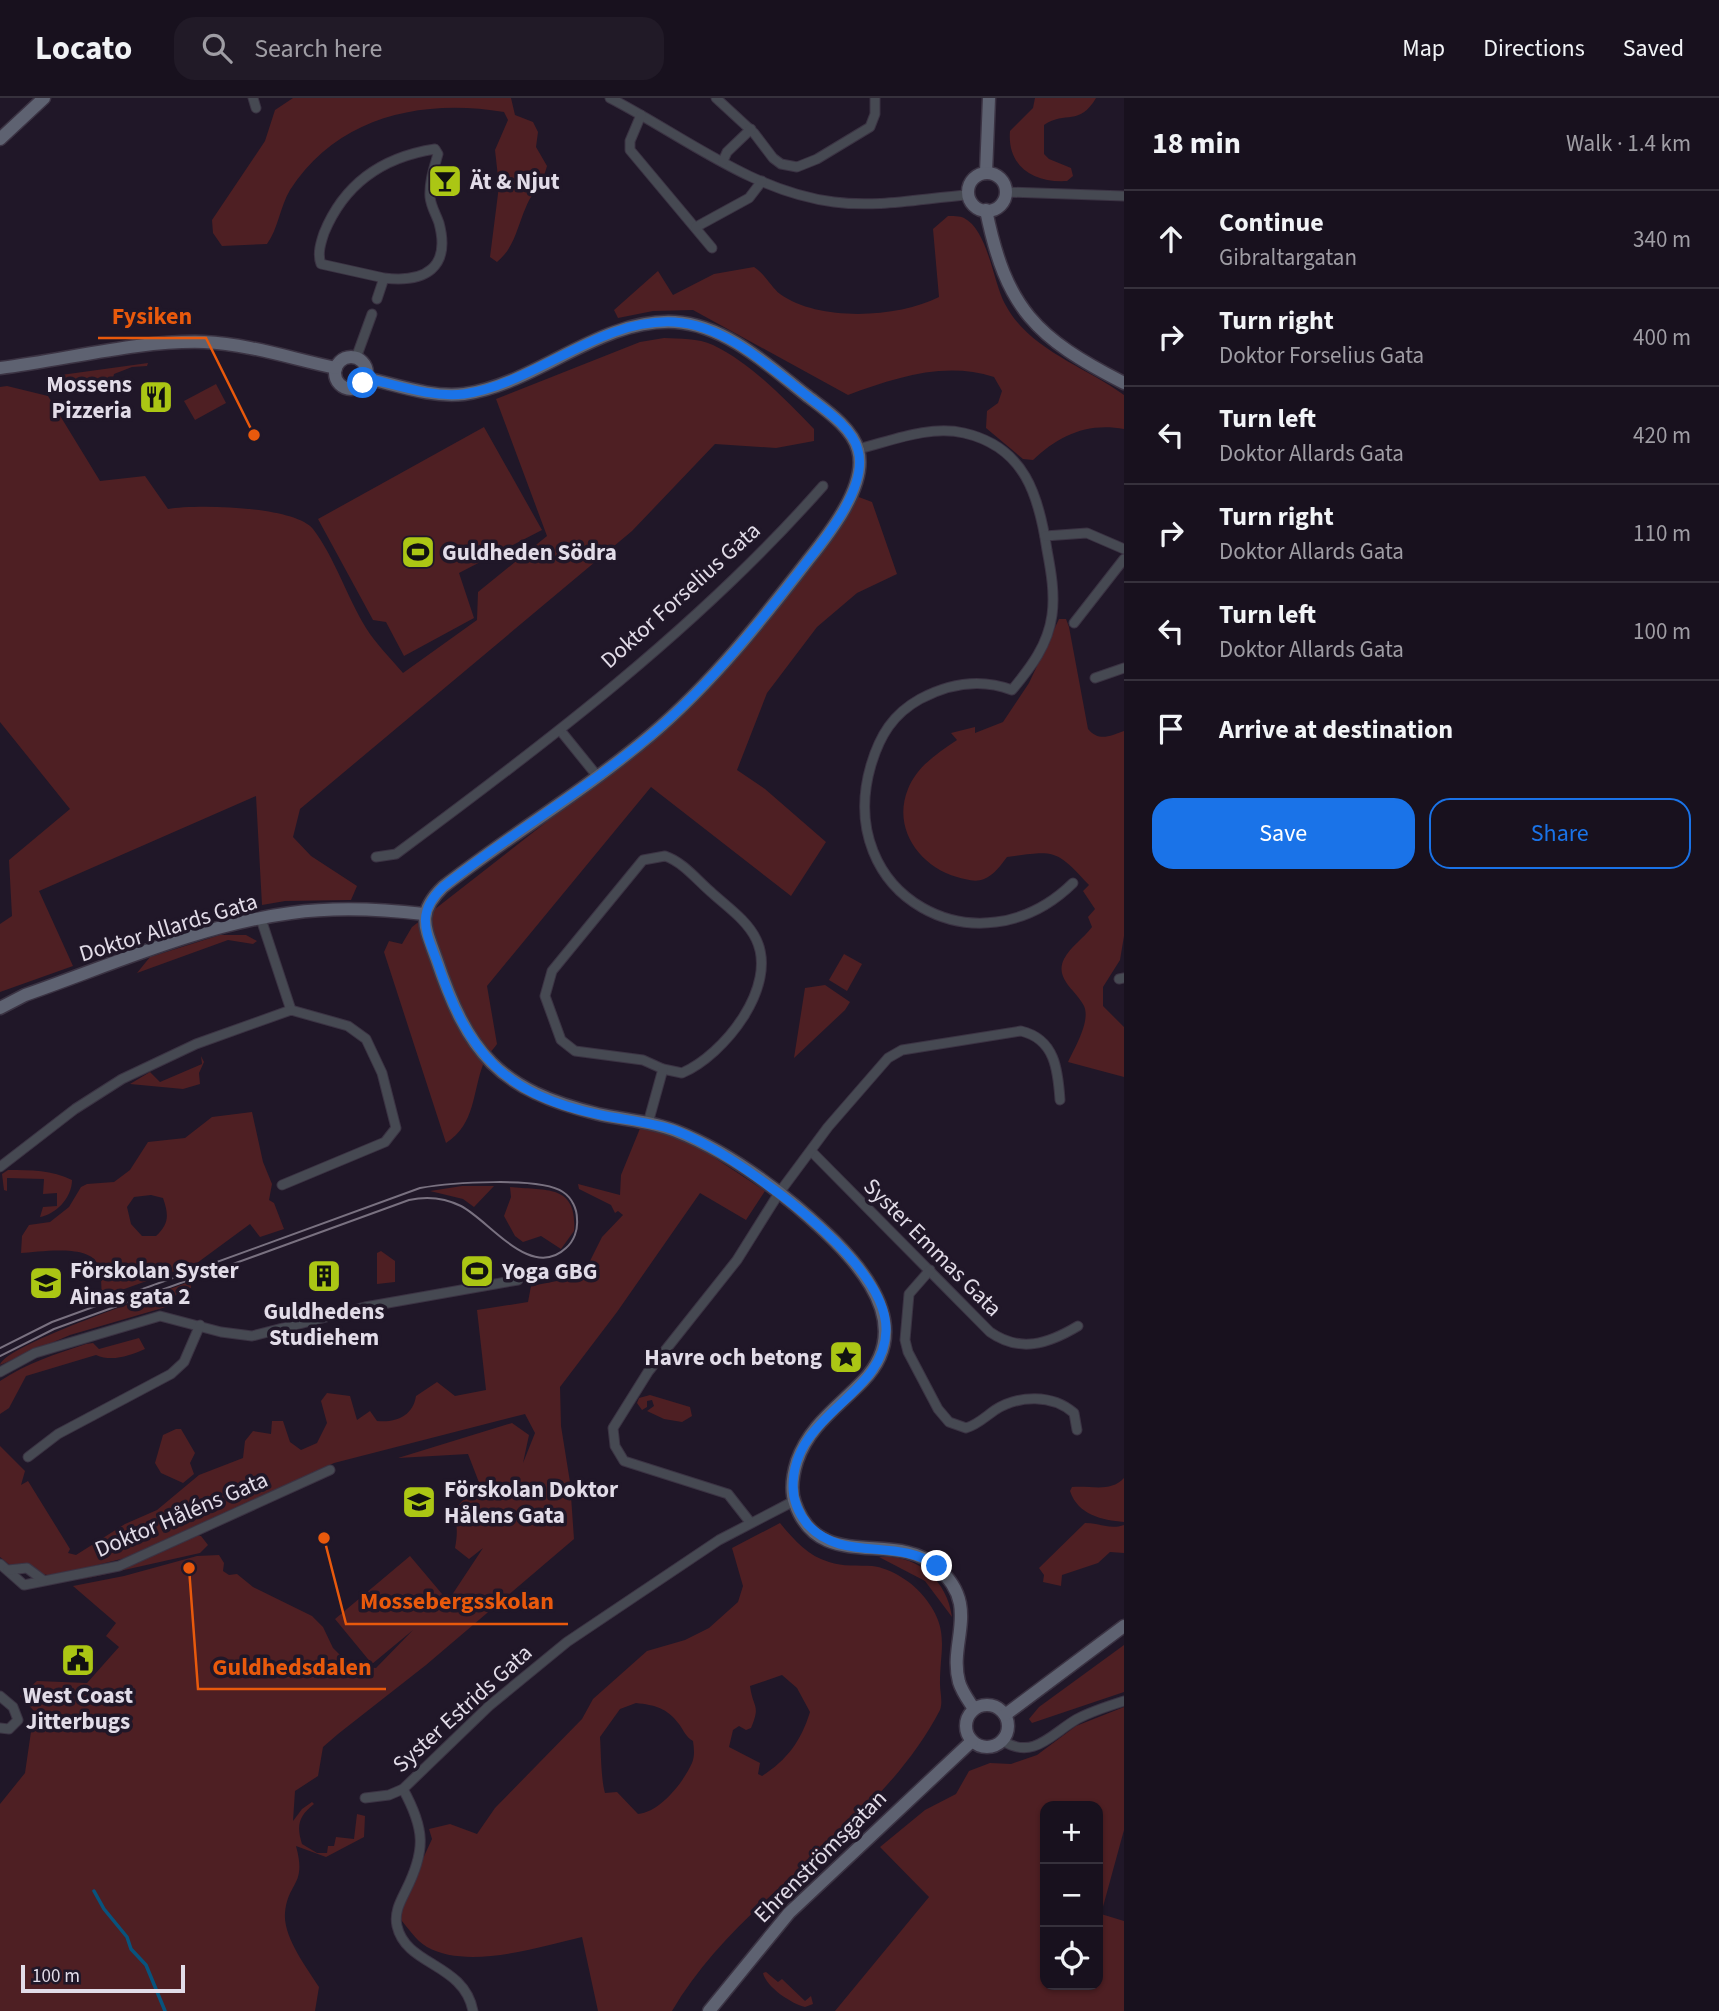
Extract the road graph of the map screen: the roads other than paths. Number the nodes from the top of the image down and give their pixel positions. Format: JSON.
{"nodes":[{"id":1,"x":44,"y":98,"type":"edge"},
{"id":2,"x":253,"y":98,"type":"edge"},
{"id":3,"x":610,"y":98,"type":"edge"},
{"id":4,"x":875,"y":98,"type":"edge"},
{"id":5,"x":989,"y":98,"type":"edge"},
{"id":6,"x":719,"y":99,"type":"edge"},
{"id":7,"x":631,"y":103,"type":"edge"},
{"id":8,"x":256,"y":108,"type":"dead end"},
{"id":9,"x":641,"y":115,"type":"junction"},
{"id":10,"x":751,"y":129,"type":"junction"},
{"id":11,"x":0,"y":139,"type":"edge"},
{"id":12,"x":723,"y":161,"type":"junction"},
{"id":13,"x":986,"y":173,"type":"junction"},
{"id":14,"x":762,"y":181,"type":"junction"},
{"id":15,"x":1005,"y":192,"type":"junction"},
{"id":16,"x":968,"y":195,"type":"junction"},
{"id":17,"x":1124,"y":196,"type":"edge"},
{"id":18,"x":986,"y":210,"type":"junction"},
{"id":19,"x":696,"y":228,"type":"junction"},
{"id":20,"x":712,"y":248,"type":"dead end"},
{"id":21,"x":384,"y":278,"type":"junction"},
{"id":22,"x":377,"y":299,"type":"dead end"},
{"id":23,"x":372,"y":314,"type":"dead end"},
{"id":24,"x":356,"y":358,"type":"junction"},
{"id":25,"x":0,"y":368,"type":"edge"},
{"id":26,"x":336,"y":368,"type":"junction"},
{"id":27,"x":366,"y":378,"type":"junction"},
{"id":28,"x":1124,"y":383,"type":"edge"},
{"id":29,"x":858,"y":449,"type":"junction"},
{"id":30,"x":823,"y":486,"type":"dead end"},
{"id":31,"x":1045,"y":536,"type":"junction"},
{"id":32,"x":1124,"y":548,"type":"edge"},
{"id":33,"x":1124,"y":559,"type":"edge"},
{"id":34,"x":1074,"y":623,"type":"dead end"},
{"id":35,"x":1124,"y":668,"type":"edge"},
{"id":36,"x":1095,"y":678,"type":"dead end"},
{"id":37,"x":561,"y":730,"type":"junction"},
{"id":38,"x":598,"y":777,"type":"junction"},
{"id":39,"x":376,"y":857,"type":"dead end"},
{"id":40,"x":1073,"y":883,"type":"dead end"},
{"id":41,"x":424,"y":914,"type":"junction"},
{"id":42,"x":261,"y":919,"type":"junction"},
{"id":43,"x":0,"y":1008,"type":"edge"},
{"id":44,"x":291,"y":1010,"type":"junction"},
{"id":45,"x":663,"y":1069,"type":"junction"},
{"id":46,"x":1060,"y":1100,"type":"dead end"},
{"id":47,"x":648,"y":1123,"type":"junction"},
{"id":48,"x":812,"y":1152,"type":"junction"},
{"id":49,"x":0,"y":1167,"type":"edge"},
{"id":50,"x":282,"y":1185,"type":"dead end"},
{"id":51,"x":779,"y":1193,"type":"junction"},
{"id":52,"x":930,"y":1270,"type":"junction"},
{"id":53,"x":518,"y":1280,"type":"dead end"},
{"id":54,"x":200,"y":1325,"type":"junction"},
{"id":55,"x":1078,"y":1326,"type":"dead end"},
{"id":56,"x":0,"y":1372,"type":"edge"},
{"id":57,"x":1077,"y":1430,"type":"dead end"},
{"id":58,"x":28,"y":1457,"type":"dead end"},
{"id":59,"x":330,"y":1470,"type":"dead end"},
{"id":60,"x":794,"y":1501,"type":"junction"},
{"id":61,"x":750,"y":1522,"type":"junction"},
{"id":62,"x":4,"y":1567,"type":"edge"},
{"id":63,"x":43,"y":1580,"type":"junction"},
{"id":64,"x":1124,"y":1626,"type":"edge"},
{"id":65,"x":0,"y":1696,"type":"edge"},
{"id":66,"x":1124,"y":1701,"type":"edge"},
{"id":67,"x":974,"y":1709,"type":"junction"},
{"id":68,"x":1005,"y":1715,"type":"junction"},
{"id":69,"x":0,"y":1728,"type":"edge"},
{"id":70,"x":972,"y":1741,"type":"junction"},
{"id":71,"x":1003,"y":1741,"type":"junction"},
{"id":72,"x":403,"y":1789,"type":"junction"},
{"id":73,"x":365,"y":1798,"type":"dead end"},
{"id":74,"x":473,"y":2011,"type":"edge"},
{"id":75,"x":709,"y":2011,"type":"edge"}],
"edges":[{"from":1,"to":11,"type":"street"},
{"from":2,"to":8,"type":"street"},
{"from":3,"to":7,"type":"street"},
{"from":4,"to":10,"type":"street"},
{"from":5,"to":13,"type":"street"},
{"from":6,"to":10,"type":"street"},
{"from":7,"to":9,"type":"street"},
{"from":9,"to":12,"type":"street"},
{"from":9,"to":19,"type":"street"},
{"from":10,"to":12,"type":"street"},
{"from":12,"to":14,"type":"street"},
{"from":13,"to":15,"type":"street"},
{"from":13,"to":16,"type":"street"},
{"from":14,"to":16,"type":"street"},
{"from":14,"to":19,"type":"street"},
{"from":15,"to":17,"type":"street"},
{"from":15,"to":18,"type":"street"},
{"from":16,"to":18,"type":"street"},
{"from":18,"to":28,"type":"street"},
{"from":19,"to":20,"type":"street"},
{"from":21,"to":21,"type":"street"},
{"from":21,"to":22,"type":"street"},
{"from":23,"to":24,"type":"street"},
{"from":24,"to":26,"type":"street"},
{"from":24,"to":27,"type":"street"},
{"from":25,"to":26,"type":"street"},
{"from":26,"to":27,"type":"street"},
{"from":27,"to":29,"type":"street"},
{"from":29,"to":31,"type":"street"},
{"from":29,"to":38,"type":"street"},
{"from":30,"to":37,"type":"street","name":"Doktor Forselius Gata"},
{"from":31,"to":32,"type":"street"},
{"from":31,"to":40,"type":"street"},
{"from":33,"to":34,"type":"street"},
{"from":35,"to":36,"type":"street"},
{"from":37,"to":38,"type":"street"},
{"from":37,"to":39,"type":"street","name":"Doktor Forselius Gata"},
{"from":38,"to":41,"type":"street"},
{"from":41,"to":42,"type":"street","name":"Doktor Allards Gata"},
{"from":41,"to":47,"type":"street"},
{"from":42,"to":43,"type":"street","name":"Doktor Allards Gata"},
{"from":42,"to":44,"type":"street"},
{"from":44,"to":49,"type":"street"},
{"from":44,"to":50,"type":"street"},
{"from":45,"to":45,"type":"street"},
{"from":45,"to":47,"type":"street"},
{"from":46,"to":48,"type":"street"},
{"from":47,"to":51,"type":"street"},
{"from":48,"to":51,"type":"street"},
{"from":48,"to":52,"type":"street","name":"Syster Emmas Gata"},
{"from":51,"to":60,"type":"street"},
{"from":51,"to":61,"type":"street"},
{"from":52,"to":55,"type":"street","name":"Syster Emmas Gata"},
{"from":52,"to":57,"type":"street"},
{"from":53,"to":54,"type":"street"},
{"from":54,"to":56,"type":"street"},
{"from":54,"to":58,"type":"street"},
{"from":59,"to":63,"type":"street","name":"Doktor Håléns Gata"},
{"from":60,"to":61,"type":"street","name":"Syster Estrids Gata"},
{"from":60,"to":67,"type":"street"},
{"from":61,"to":72,"type":"street","name":"Syster Estrids Gata"},
{"from":62,"to":63,"type":"street","name":"Doktor Håléns Gata"},
{"from":62,"to":63,"type":"street","name":"Doktor Håléns Gata"},
{"from":64,"to":68,"type":"street"},
{"from":65,"to":69,"type":"street"},
{"from":66,"to":71,"type":"street"},
{"from":67,"to":68,"type":"street"},
{"from":67,"to":70,"type":"street"},
{"from":68,"to":71,"type":"street"},
{"from":70,"to":71,"type":"street"},
{"from":70,"to":75,"type":"street","name":"Ehrenströmsgatan"},
{"from":72,"to":73,"type":"street","name":"Syster Estrids Gata"},
{"from":72,"to":74,"type":"street"}]}
